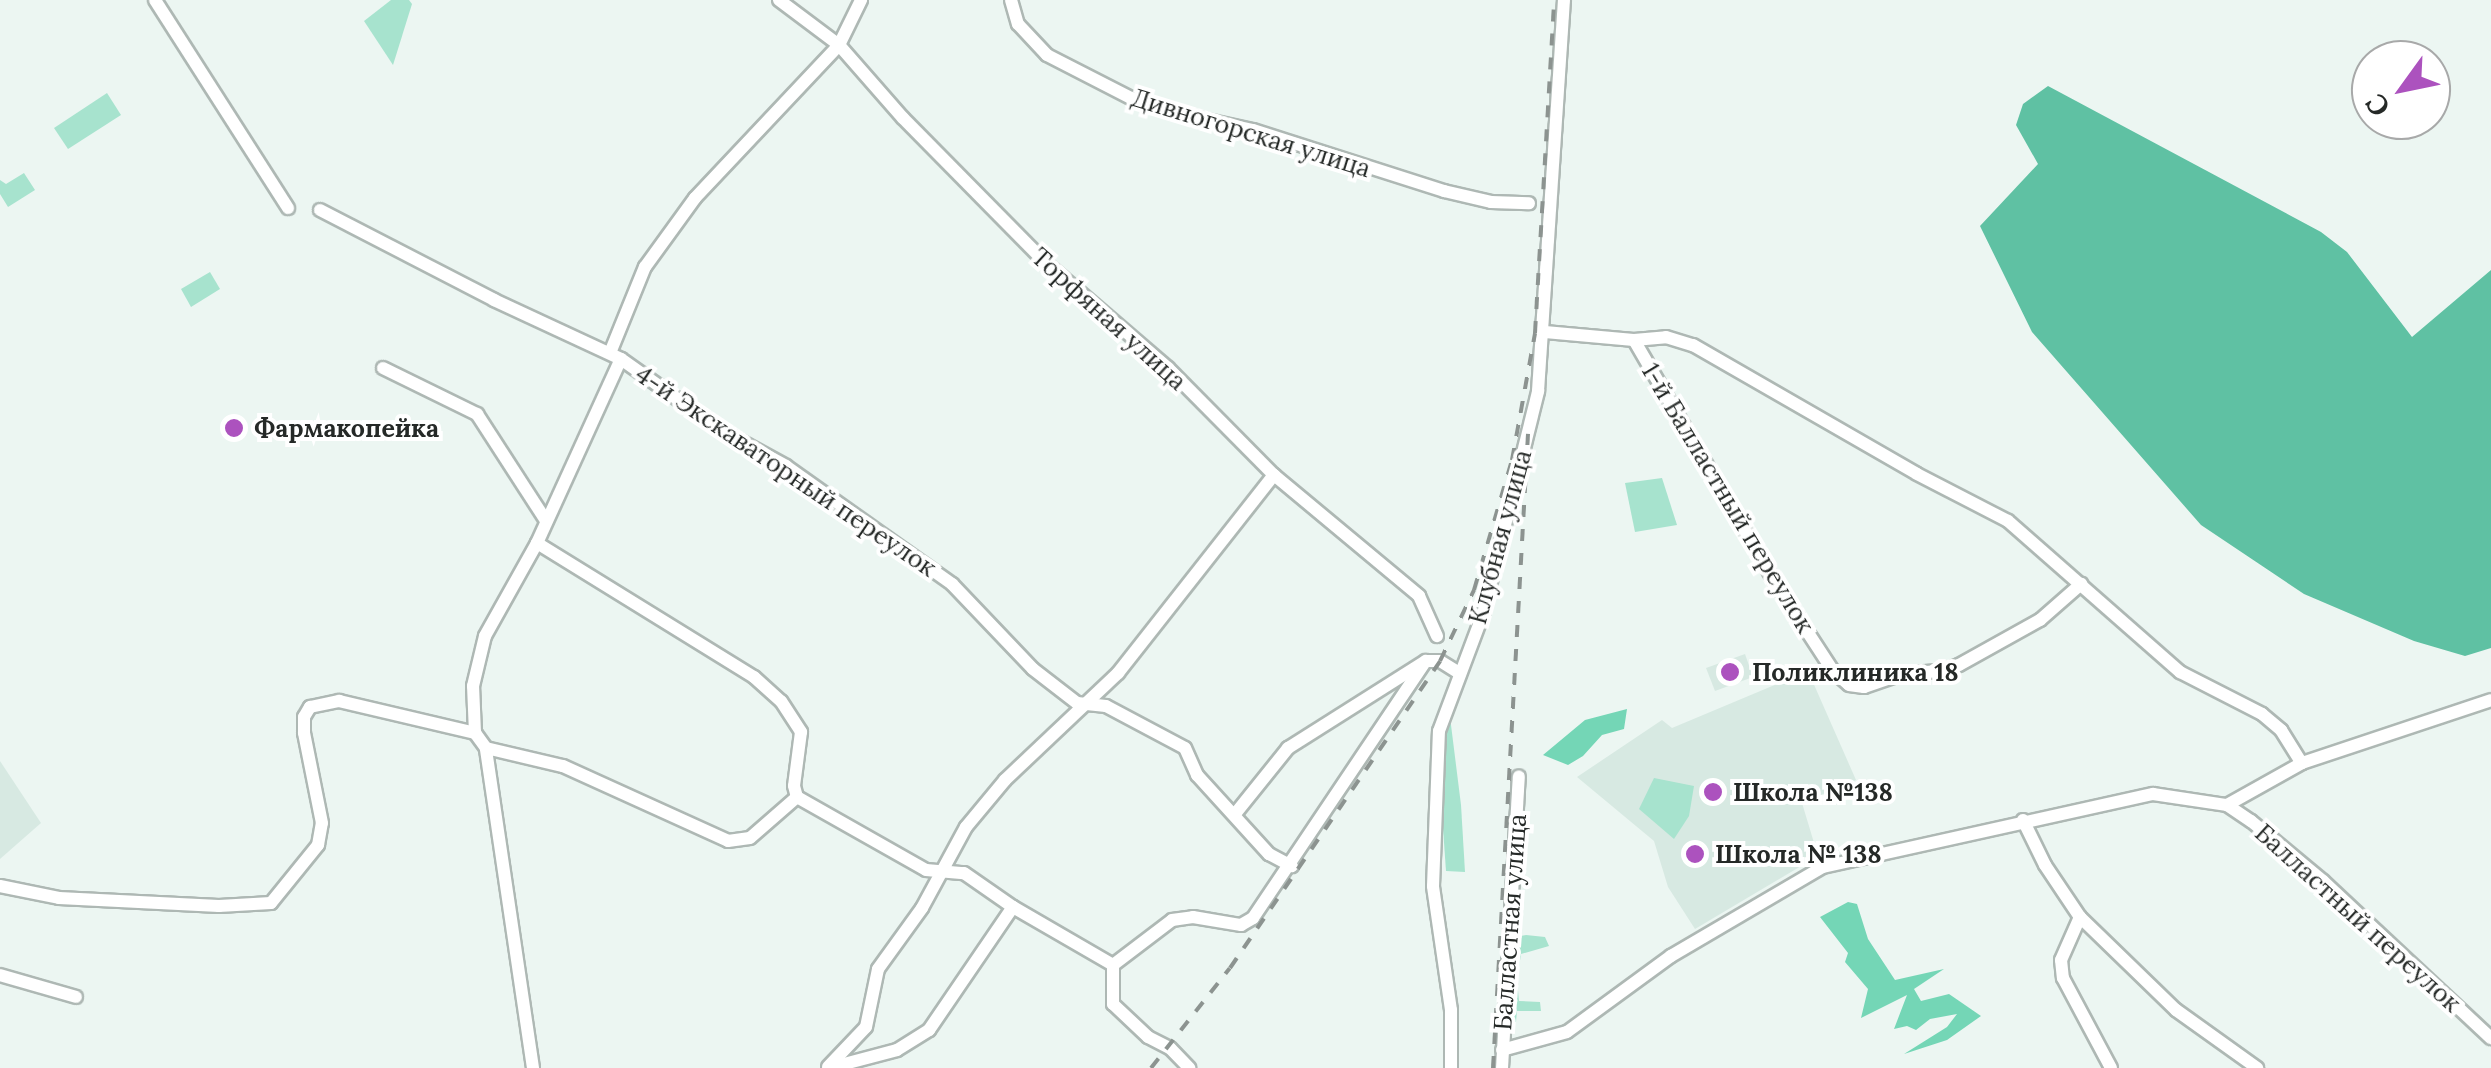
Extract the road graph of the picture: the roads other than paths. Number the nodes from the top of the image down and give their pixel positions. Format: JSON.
{"nodes":[{"id":1,"x":154,"y":0,"type":"edge"},
{"id":2,"x":779,"y":0,"type":"edge"},
{"id":3,"x":861,"y":0,"type":"edge"},
{"id":4,"x":1010,"y":0,"type":"edge"},
{"id":5,"x":1564,"y":0,"type":"edge"},
{"id":6,"x":839,"y":45,"type":"junction"},
{"id":7,"x":1528,"y":203,"type":"dead end"},
{"id":8,"x":288,"y":208,"type":"dead end"},
{"id":9,"x":320,"y":210,"type":"dead end"},
{"id":10,"x":1545,"y":332,"type":"junction"},
{"id":11,"x":1634,"y":340,"type":"junction"},
{"id":12,"x":616,"y":356,"type":"junction"},
{"id":13,"x":384,"y":368,"type":"dead end"},
{"id":14,"x":1274,"y":475,"type":"junction"},
{"id":15,"x":544,"y":519,"type":"junction"},
{"id":16,"x":537,"y":543,"type":"junction"},
{"id":17,"x":2081,"y":584,"type":"junction"},
{"id":18,"x":1438,"y":636,"type":"dead end"},
{"id":19,"x":1426,"y":661,"type":"junction"},
{"id":20,"x":1459,"y":673,"type":"junction"},
{"id":21,"x":2491,"y":700,"type":"edge"},
{"id":22,"x":1090,"y":704,"type":"junction"},
{"id":23,"x":474,"y":734,"type":"junction"},
{"id":24,"x":486,"y":748,"type":"junction"},
{"id":25,"x":2302,"y":762,"type":"junction"},
{"id":26,"x":1519,"y":776,"type":"dead end"},
{"id":27,"x":798,"y":797,"type":"junction"},
{"id":28,"x":2227,"y":806,"type":"junction"},
{"id":29,"x":1235,"y":814,"type":"junction"},
{"id":30,"x":2023,"y":820,"type":"junction"},
{"id":31,"x":1292,"y":866,"type":"junction"},
{"id":32,"x":939,"y":870,"type":"junction"},
{"id":33,"x":0,"y":886,"type":"edge"},
{"id":34,"x":1013,"y":907,"type":"junction"},
{"id":35,"x":2080,"y":916,"type":"junction"},
{"id":36,"x":1113,"y":965,"type":"junction"},
{"id":37,"x":0,"y":975,"type":"edge"},
{"id":38,"x":76,"y":997,"type":"dead end"},
{"id":39,"x":2491,"y":1038,"type":"edge"},
{"id":40,"x":897,"y":1050,"type":"junction"},
{"id":41,"x":1502,"y":1050,"type":"junction"},
{"id":42,"x":1184,"y":1064,"type":"edge"},
{"id":43,"x":534,"y":1068,"type":"edge"},
{"id":44,"x":828,"y":1068,"type":"edge"},
{"id":45,"x":893,"y":1068,"type":"edge"},
{"id":46,"x":1451,"y":1068,"type":"edge"},
{"id":47,"x":1502,"y":1068,"type":"edge"},
{"id":48,"x":2111,"y":1068,"type":"edge"},
{"id":49,"x":2257,"y":1068,"type":"edge"}],
"edges":[{"from":1,"to":8,"type":"street"},
{"from":2,"to":6,"type":"street","name":"Торфяная улица"},
{"from":3,"to":6,"type":"street"},
{"from":4,"to":7,"type":"street","name":"Дивногорская улица"},
{"from":5,"to":10,"type":"street","name":"Клубная улица"},
{"from":6,"to":12,"type":"street"},
{"from":6,"to":14,"type":"street","name":"Торфяная улица"},
{"from":9,"to":12,"type":"street","name":"4-й Экскаваторный переулок"},
{"from":10,"to":11,"type":"street","name":"1-й Балластный переулок"},
{"from":10,"to":20,"type":"street","name":"Клубная улица"},
{"from":11,"to":17,"type":"street","name":"1-й Балластный переулок"},
{"from":11,"to":17,"type":"street","name":"1-й Балластный переулок"},
{"from":12,"to":15,"type":"street"},
{"from":12,"to":22,"type":"street","name":"4-й Экскаваторный переулок"},
{"from":13,"to":15,"type":"street"},
{"from":14,"to":18,"type":"street","name":"Торфяная улица"},
{"from":14,"to":22,"type":"street"},
{"from":15,"to":16,"type":"street"},
{"from":16,"to":23,"type":"street"},
{"from":16,"to":27,"type":"street"},
{"from":17,"to":25,"type":"street","name":"1-й Балластный переулок"},
{"from":19,"to":20,"type":"street"},
{"from":19,"to":29,"type":"street"},
{"from":19,"to":31,"type":"street"},
{"from":20,"to":46,"type":"street","name":"Клубная улица"},
{"from":21,"to":25,"type":"street"},
{"from":22,"to":29,"type":"street","name":"4-й Экскаваторный переулок"},
{"from":22,"to":32,"type":"street"},
{"from":23,"to":24,"type":"street"},
{"from":23,"to":33,"type":"street"},
{"from":24,"to":27,"type":"street"},
{"from":24,"to":43,"type":"street"},
{"from":25,"to":28,"type":"street"},
{"from":26,"to":41,"type":"street","name":"Балластная улица"},
{"from":27,"to":32,"type":"street"},
{"from":28,"to":30,"type":"street","name":"Балластный переулок"},
{"from":28,"to":39,"type":"street","name":"Балластный переулок"},
{"from":29,"to":31,"type":"street","name":"4-й Экскаваторный переулок"},
{"from":30,"to":35,"type":"street"},
{"from":30,"to":41,"type":"street","name":"Балластный переулок"},
{"from":31,"to":36,"type":"street"},
{"from":32,"to":34,"type":"street"},
{"from":32,"to":44,"type":"street"},
{"from":34,"to":36,"type":"street"},
{"from":34,"to":40,"type":"street"},
{"from":35,"to":48,"type":"street"},
{"from":35,"to":49,"type":"street"},
{"from":36,"to":42,"type":"street"},
{"from":37,"to":38,"type":"street"},
{"from":40,"to":44,"type":"street"},
{"from":40,"to":45,"type":"street"},
{"from":41,"to":47,"type":"street","name":"Балластная улица"}]}
